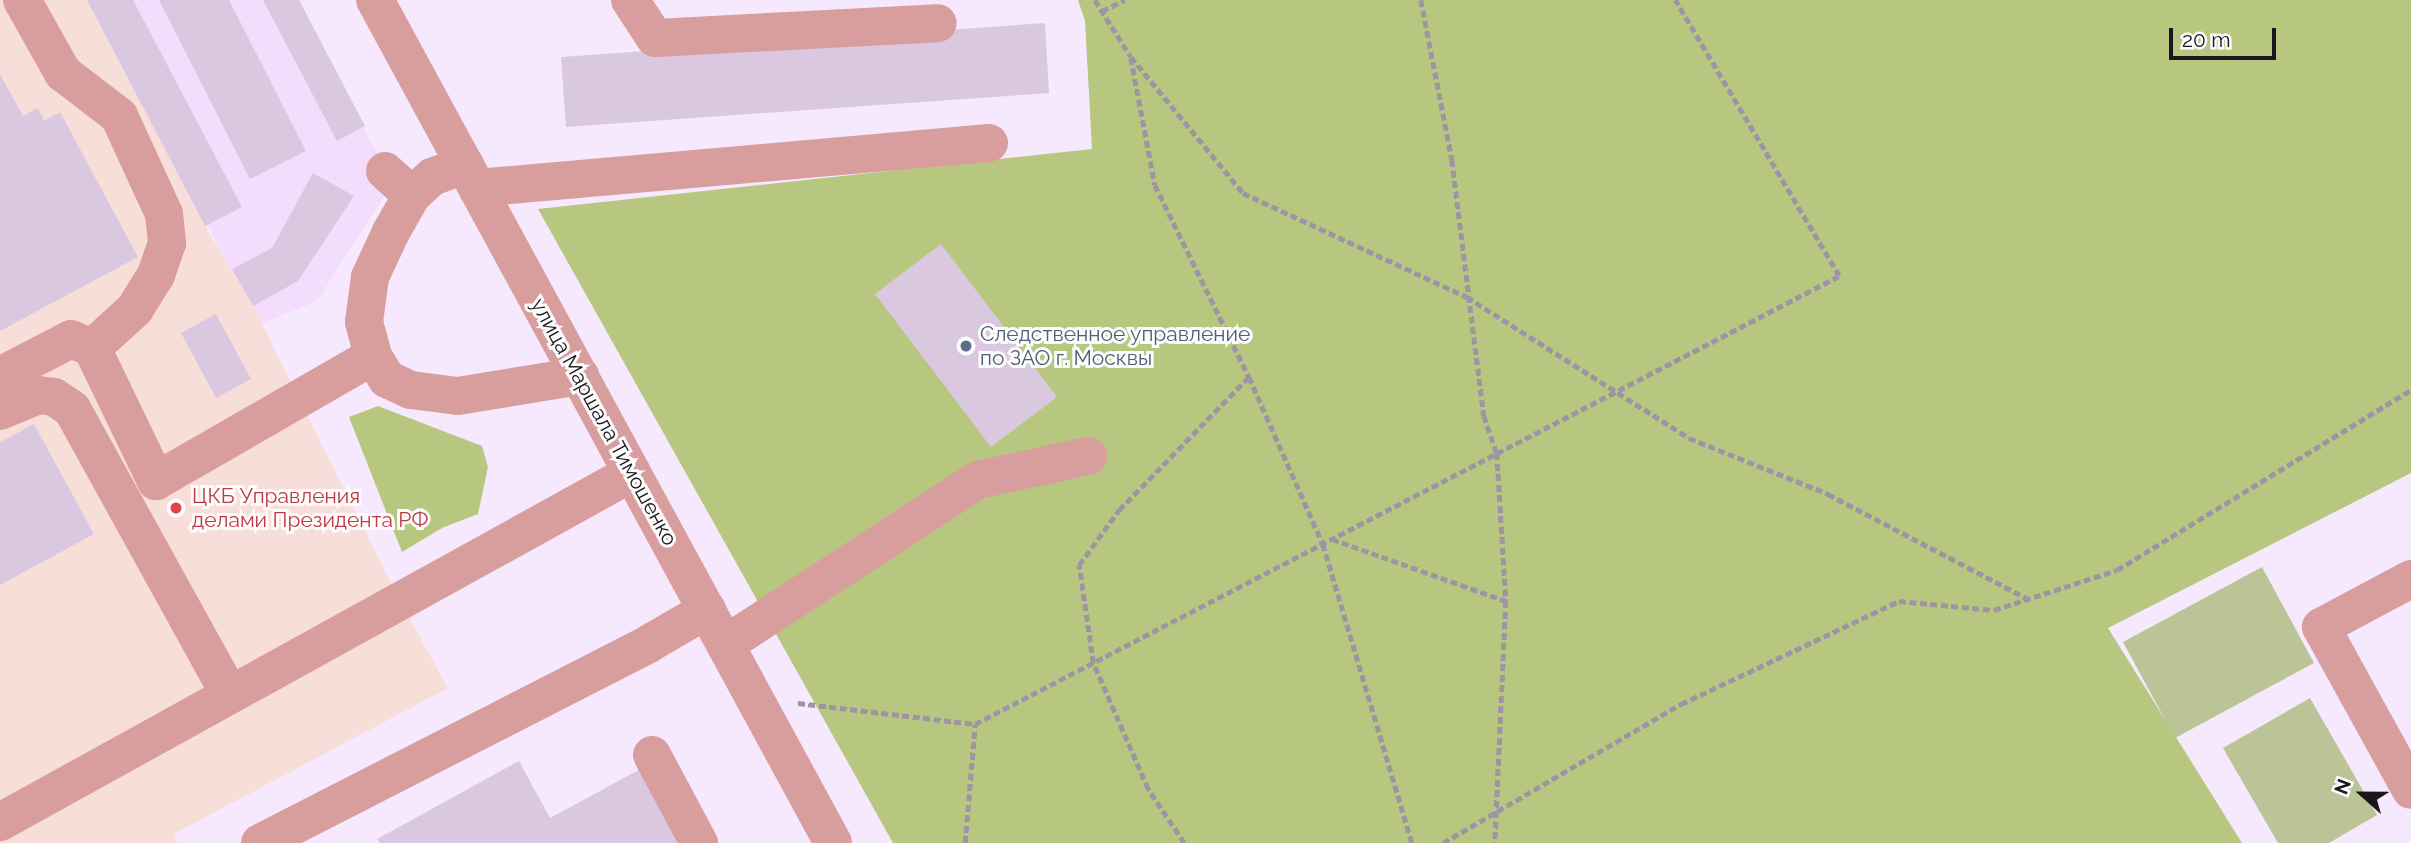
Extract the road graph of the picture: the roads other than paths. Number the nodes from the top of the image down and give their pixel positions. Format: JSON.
{"nodes":[{"id":1,"x":22,"y":0,"type":"edge"},
{"id":2,"x":375,"y":0,"type":"edge"},
{"id":3,"x":630,"y":0,"type":"edge"},
{"id":4,"x":938,"y":23,"type":"dead end"},
{"id":5,"x":989,"y":143,"type":"dead end"},
{"id":6,"x":471,"y":176,"type":"junction"},
{"id":7,"x":92,"y":348,"type":"junction"},
{"id":8,"x":373,"y":356,"type":"junction"},
{"id":9,"x":0,"y":376,"type":"edge"},
{"id":10,"x":580,"y":376,"type":"junction"},
{"id":11,"x":0,"y":411,"type":"edge"},
{"id":12,"x":1088,"y":456,"type":"dead end"},
{"id":13,"x":632,"y":473,"type":"junction"},
{"id":14,"x":2411,"y":579,"type":"edge"},
{"id":15,"x":707,"y":610,"type":"junction"},
{"id":16,"x":726,"y":645,"type":"junction"},
{"id":17,"x":229,"y":693,"type":"junction"},
{"id":18,"x":652,"y":755,"type":"dead end"},
{"id":19,"x":2411,"y":790,"type":"edge"},
{"id":20,"x":0,"y":822,"type":"edge"},
{"id":21,"x":260,"y":843,"type":"edge"},
{"id":22,"x":699,"y":843,"type":"edge"},
{"id":23,"x":834,"y":843,"type":"edge"}],
"edges":[{"from":1,"to":7,"type":"street"},
{"from":2,"to":6,"type":"street","name":"улица Маршала Тимошенко"},
{"from":3,"to":4,"type":"street"},
{"from":5,"to":6,"type":"street"},
{"from":6,"to":8,"type":"street"},
{"from":6,"to":10,"type":"street","name":"улица Маршала Тимошенко"},
{"from":7,"to":8,"type":"street"},
{"from":7,"to":9,"type":"street"},
{"from":8,"to":10,"type":"street"},
{"from":10,"to":13,"type":"street","name":"улица Маршала Тимошенко"},
{"from":11,"to":17,"type":"street"},
{"from":12,"to":16,"type":"street"},
{"from":13,"to":15,"type":"street","name":"улица Маршала Тимошенко"},
{"from":13,"to":17,"type":"street"},
{"from":14,"to":19,"type":"street"},
{"from":15,"to":16,"type":"street","name":"улица Маршала Тимошенко"},
{"from":15,"to":21,"type":"street"},
{"from":16,"to":23,"type":"street","name":"улица Маршала Тимошенко"},
{"from":17,"to":20,"type":"street"},
{"from":18,"to":22,"type":"street"}]}
